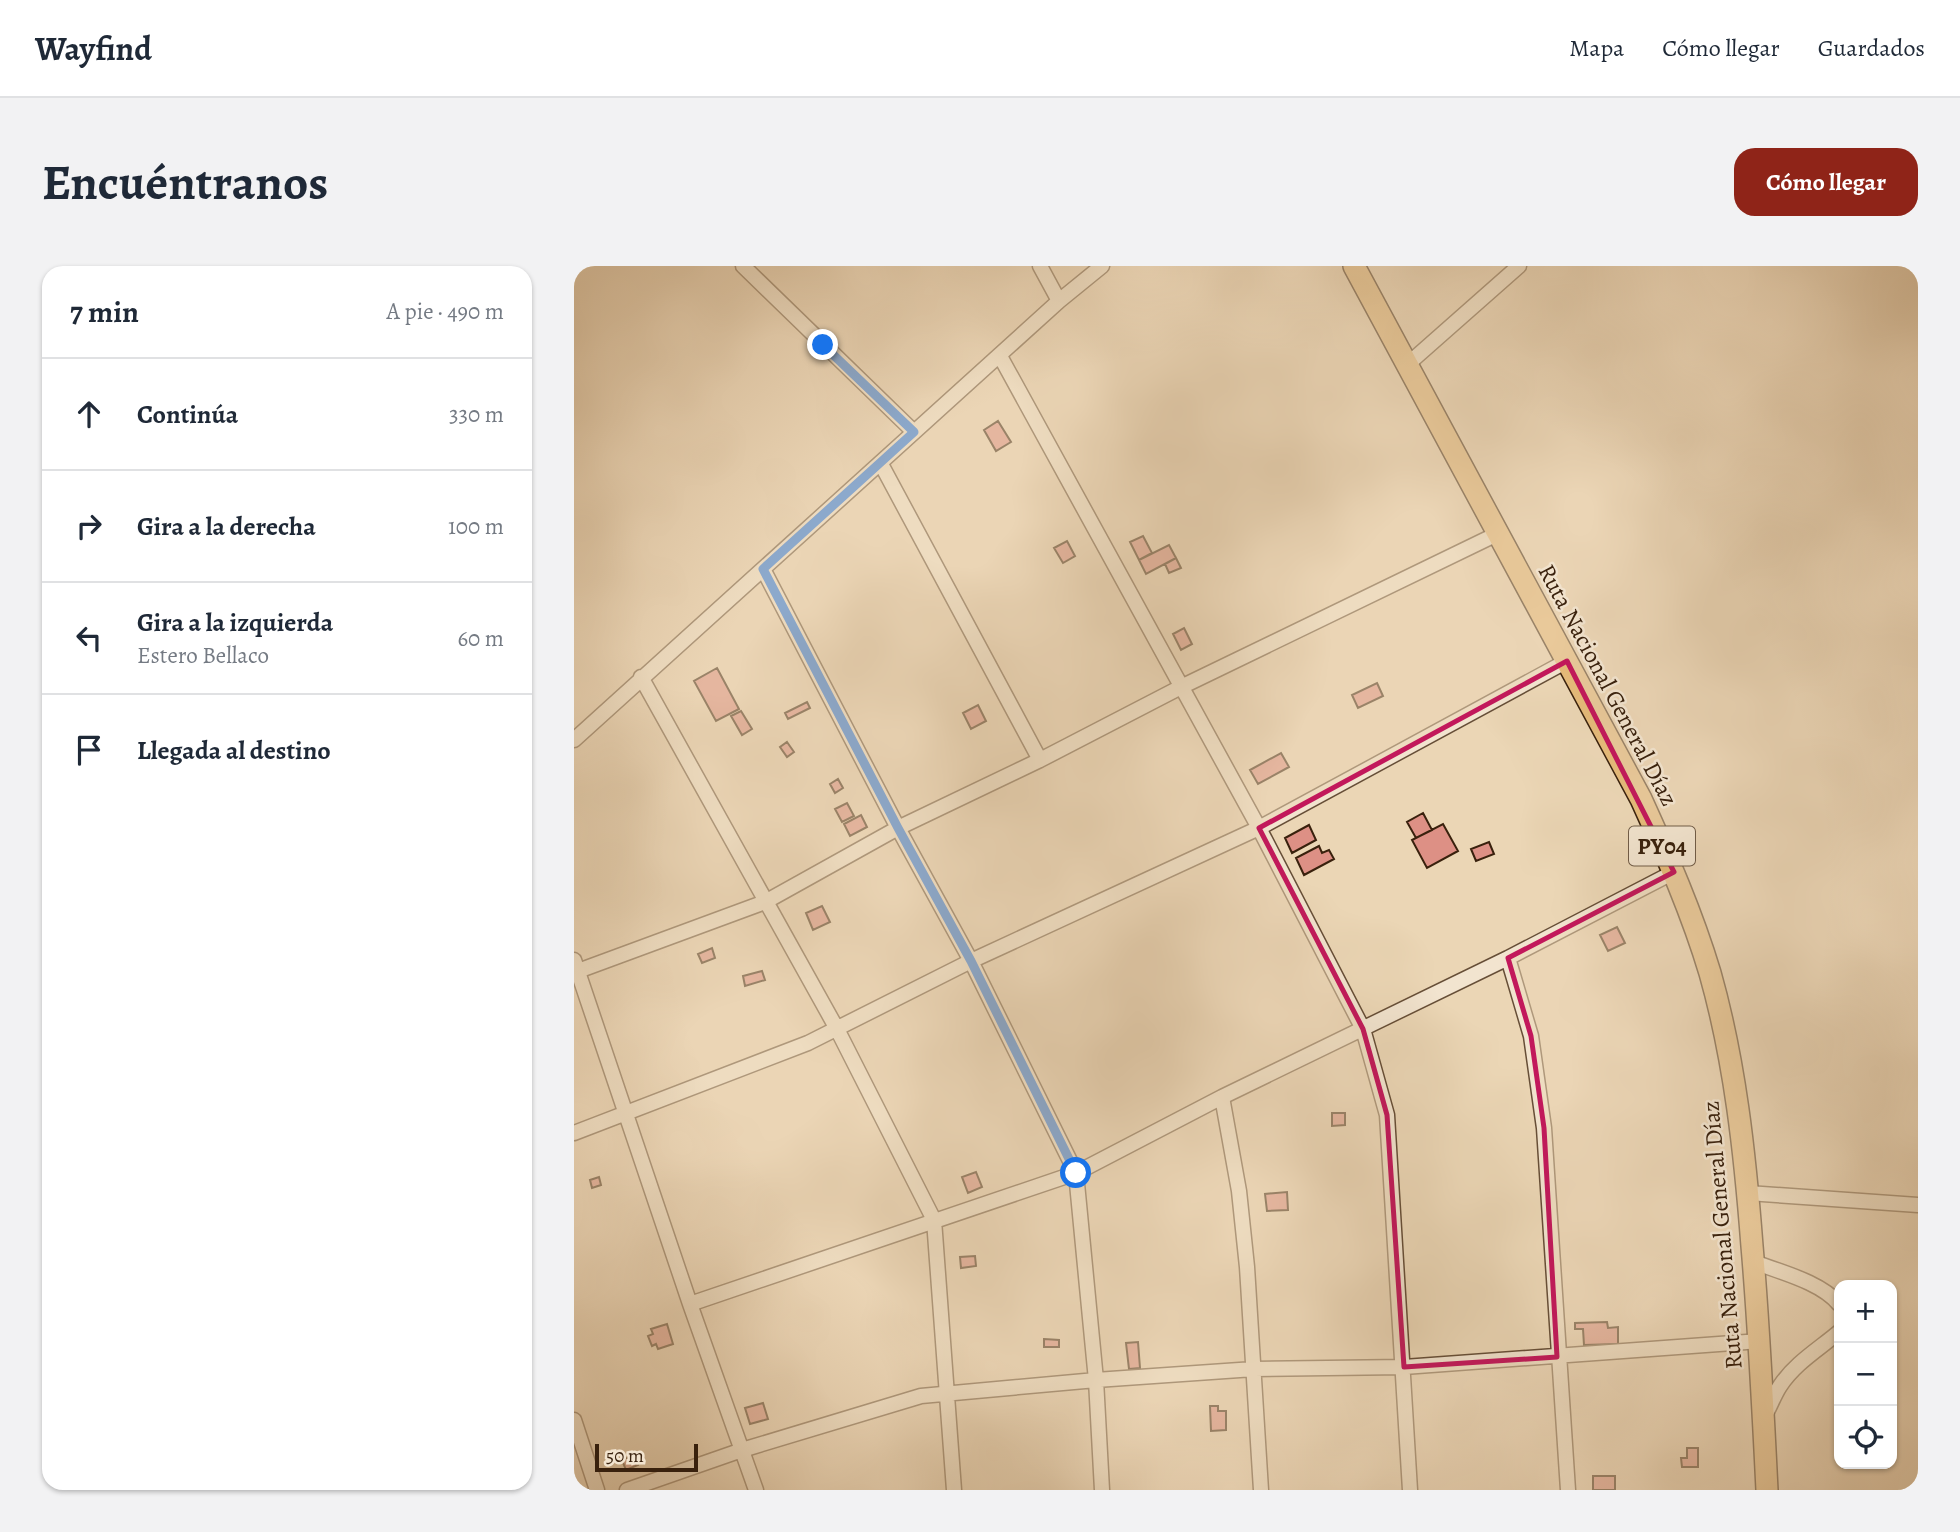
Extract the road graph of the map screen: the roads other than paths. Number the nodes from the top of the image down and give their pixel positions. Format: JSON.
{"nodes":[{"id":1,"x":743,"y":266,"type":"edge"},
{"id":2,"x":1040,"y":266,"type":"edge"},
{"id":3,"x":1102,"y":266,"type":"edge"},
{"id":4,"x":1354,"y":266,"type":"edge"},
{"id":5,"x":1519,"y":266,"type":"edge"},
{"id":6,"x":1059,"y":301,"type":"junction"},
{"id":7,"x":1000,"y":356,"type":"junction"},
{"id":8,"x":1408,"y":364,"type":"junction"},
{"id":9,"x":914,"y":432,"type":"junction"},
{"id":10,"x":881,"y":464,"type":"junction"},
{"id":11,"x":1497,"y":534,"type":"junction"},
{"id":12,"x":763,"y":569,"type":"junction"},
{"id":13,"x":1567,"y":661,"type":"junction"},
{"id":14,"x":642,"y":677,"type":"junction"},
{"id":15,"x":1181,"y":687,"type":"junction"},
{"id":16,"x":574,"y":740,"type":"edge"},
{"id":17,"x":1040,"y":760,"type":"junction"},
{"id":18,"x":898,"y":828,"type":"junction"},
{"id":19,"x":1259,"y":828,"type":"junction"},
{"id":20,"x":1674,"y":872,"type":"junction"},
{"id":21,"x":765,"y":902,"type":"junction"},
{"id":22,"x":1508,"y":958,"type":"junction"},
{"id":23,"x":971,"y":961,"type":"junction"},
{"id":24,"x":576,"y":966,"type":"edge"},
{"id":25,"x":837,"y":1028,"type":"junction"},
{"id":26,"x":1363,"y":1029,"type":"junction"},
{"id":27,"x":1222,"y":1097,"type":"junction"},
{"id":28,"x":625,"y":1115,"type":"junction"},
{"id":29,"x":574,"y":1133,"type":"edge"},
{"id":30,"x":1076,"y":1173,"type":"junction"},
{"id":31,"x":1748,"y":1193,"type":"junction"},
{"id":32,"x":1918,"y":1205,"type":"edge"},
{"id":33,"x":933,"y":1220,"type":"junction"},
{"id":34,"x":1754,"y":1262,"type":"junction"},
{"id":35,"x":1834,"y":1298,"type":"edge"},
{"id":36,"x":690,"y":1304,"type":"junction"},
{"id":37,"x":1834,"y":1336,"type":"edge"},
{"id":38,"x":1760,"y":1341,"type":"junction"},
{"id":39,"x":1557,"y":1357,"type":"junction"},
{"id":40,"x":1404,"y":1367,"type":"junction"},
{"id":41,"x":1254,"y":1369,"type":"junction"},
{"id":42,"x":1096,"y":1380,"type":"junction"},
{"id":43,"x":947,"y":1395,"type":"junction"},
{"id":44,"x":1764,"y":1418,"type":"junction"},
{"id":45,"x":574,"y":1419,"type":"edge"},
{"id":46,"x":742,"y":1450,"type":"junction"},
{"id":47,"x":597,"y":1490,"type":"edge"},
{"id":48,"x":626,"y":1490,"type":"edge"},
{"id":49,"x":756,"y":1490,"type":"edge"},
{"id":50,"x":954,"y":1490,"type":"edge"},
{"id":51,"x":1102,"y":1490,"type":"edge"},
{"id":52,"x":1261,"y":1490,"type":"edge"},
{"id":53,"x":1410,"y":1490,"type":"edge"},
{"id":54,"x":1568,"y":1490,"type":"edge"},
{"id":55,"x":1767,"y":1490,"type":"edge"}],
"edges":[{"from":1,"to":9,"type":"street"},
{"from":2,"to":6,"type":"street"},
{"from":3,"to":6,"type":"street"},
{"from":4,"to":8,"type":"highway","name":"Ruta Nacional General Díaz","number":"PY04"},
{"from":5,"to":8,"type":"street"},
{"from":6,"to":7,"type":"street"},
{"from":7,"to":9,"type":"street"},
{"from":7,"to":15,"type":"street"},
{"from":8,"to":11,"type":"highway","name":"Ruta Nacional General Díaz","number":"PY04"},
{"from":9,"to":10,"type":"street"},
{"from":10,"to":12,"type":"street"},
{"from":10,"to":17,"type":"street"},
{"from":11,"to":13,"type":"highway","name":"Ruta Nacional General Díaz","number":"PY04"},
{"from":11,"to":15,"type":"street"},
{"from":12,"to":14,"type":"street"},
{"from":12,"to":18,"type":"street"},
{"from":13,"to":19,"type":"street"},
{"from":13,"to":20,"type":"highway","name":"Ruta Nacional General Díaz","number":"PY04"},
{"from":14,"to":16,"type":"street"},
{"from":14,"to":21,"type":"street"},
{"from":15,"to":17,"type":"street"},
{"from":15,"to":19,"type":"street"},
{"from":17,"to":18,"type":"street"},
{"from":18,"to":21,"type":"street"},
{"from":18,"to":23,"type":"street"},
{"from":19,"to":23,"type":"street"},
{"from":19,"to":26,"type":"street"},
{"from":20,"to":22,"type":"street"},
{"from":20,"to":31,"type":"highway","name":"Ruta Nacional General Díaz","number":"PY04"},
{"from":21,"to":24,"type":"street"},
{"from":21,"to":25,"type":"street"},
{"from":22,"to":26,"type":"street"},
{"from":22,"to":39,"type":"street"},
{"from":23,"to":25,"type":"street"},
{"from":23,"to":30,"type":"street"},
{"from":24,"to":28,"type":"street"},
{"from":25,"to":28,"type":"street"},
{"from":25,"to":33,"type":"street"},
{"from":26,"to":27,"type":"street"},
{"from":26,"to":40,"type":"street"},
{"from":27,"to":30,"type":"street"},
{"from":27,"to":41,"type":"street"},
{"from":28,"to":29,"type":"street"},
{"from":28,"to":36,"type":"street"},
{"from":30,"to":33,"type":"street"},
{"from":30,"to":42,"type":"street"},
{"from":31,"to":32,"type":"street"},
{"from":31,"to":34,"type":"highway","name":"Ruta Nacional General Díaz","number":"PY04"},
{"from":33,"to":36,"type":"street"},
{"from":33,"to":43,"type":"street"},
{"from":34,"to":35,"type":"street"},
{"from":34,"to":38,"type":"highway","name":"Ruta Nacional General Díaz","number":"PY04"},
{"from":36,"to":46,"type":"street"},
{"from":37,"to":44,"type":"street"},
{"from":38,"to":39,"type":"street"},
{"from":38,"to":44,"type":"highway","name":"Ruta Nacional General Díaz","number":"PY04"},
{"from":39,"to":40,"type":"street"},
{"from":39,"to":54,"type":"street"},
{"from":40,"to":41,"type":"street"},
{"from":40,"to":53,"type":"street"},
{"from":41,"to":42,"type":"street"},
{"from":41,"to":52,"type":"street"},
{"from":42,"to":43,"type":"street"},
{"from":42,"to":51,"type":"street"},
{"from":43,"to":46,"type":"street"},
{"from":43,"to":50,"type":"street"},
{"from":44,"to":55,"type":"highway","name":"Ruta Nacional General Díaz","number":"PY04"},
{"from":45,"to":47,"type":"street"},
{"from":46,"to":48,"type":"street"},
{"from":46,"to":49,"type":"street"}]}
